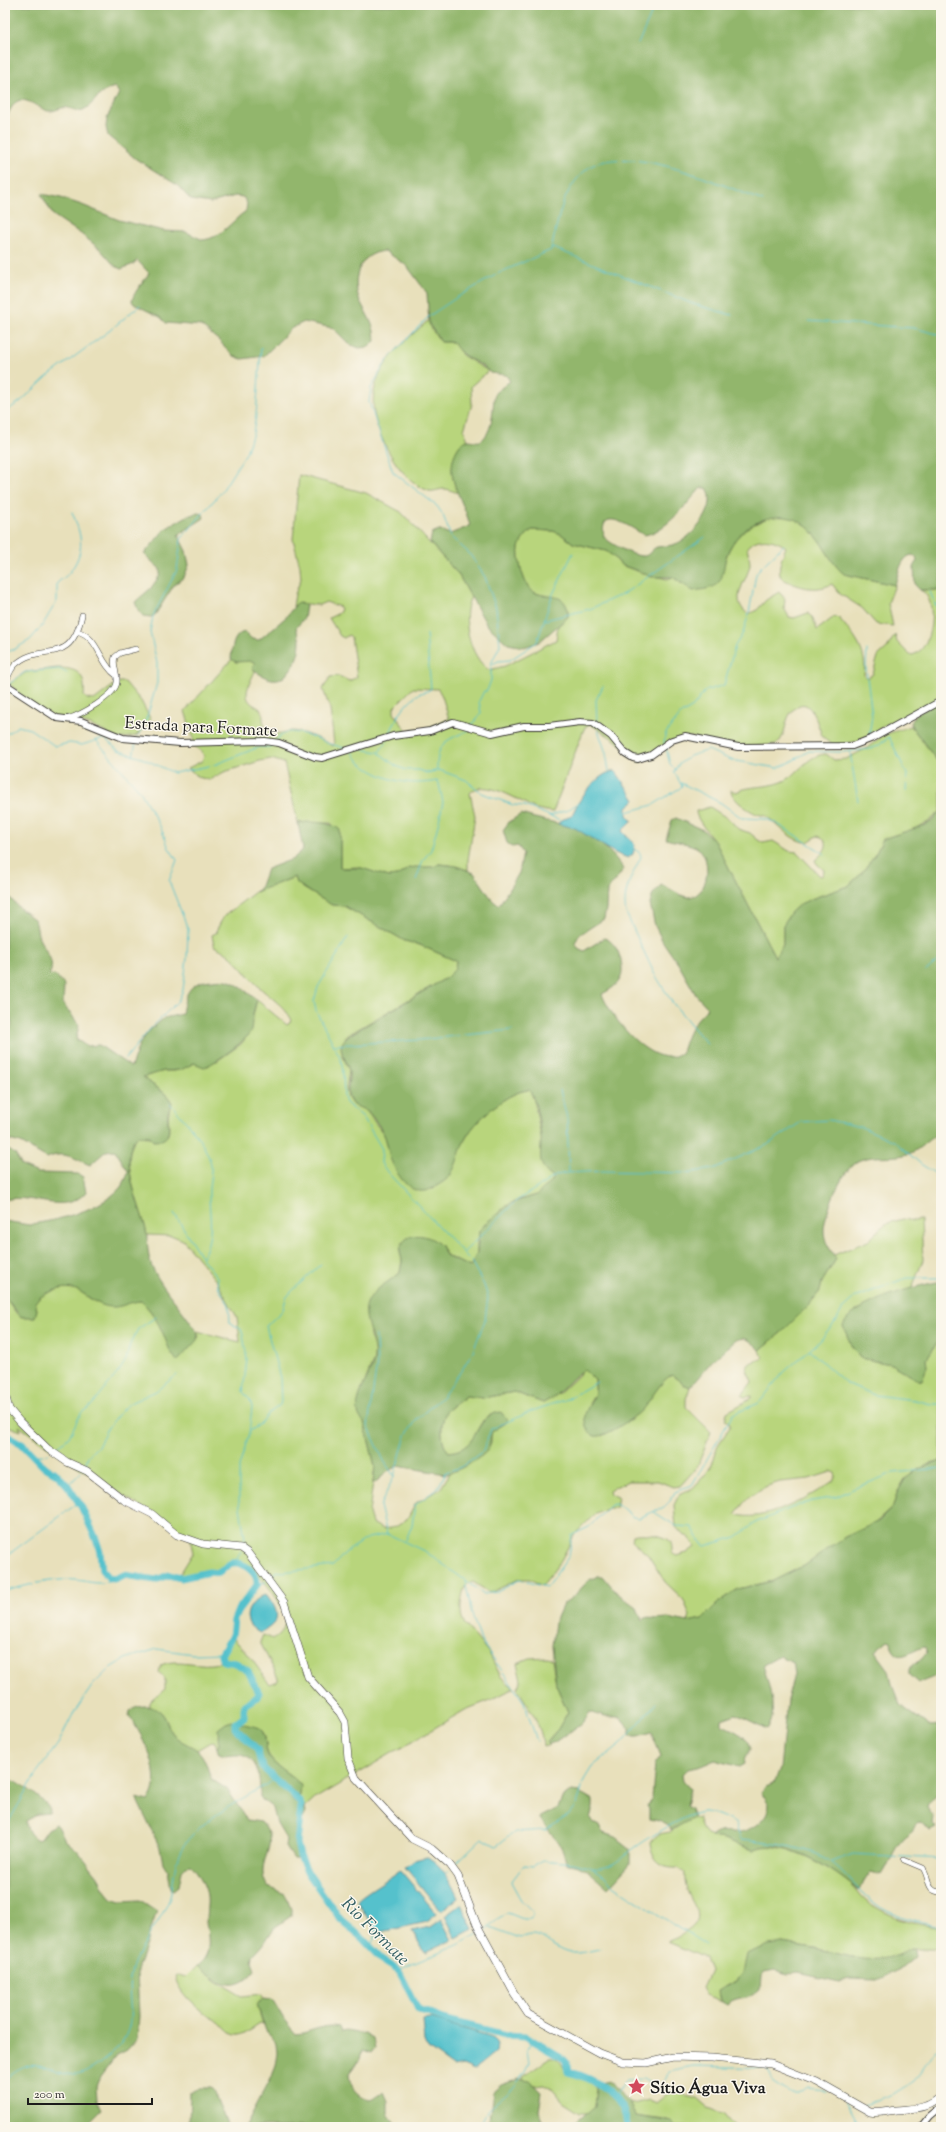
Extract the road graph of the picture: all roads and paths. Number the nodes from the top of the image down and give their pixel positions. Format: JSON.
{"nodes":[{"id":1,"x":82,"y":615,"type":"dead end"},
{"id":2,"x":77,"y":631,"type":"junction"},
{"id":3,"x":136,"y":649,"type":"dead end"},
{"id":4,"x":117,"y":676,"type":"junction"},
{"id":5,"x":5,"y":684,"type":"edge"},
{"id":6,"x":941,"y":701,"type":"edge"},
{"id":7,"x":63,"y":720,"type":"junction"},
{"id":8,"x":5,"y":1394,"type":"edge"},
{"id":9,"x":904,"y":1860,"type":"dead end"},
{"id":10,"x":941,"y":1892,"type":"edge"},
{"id":11,"x":941,"y":2096,"type":"edge"},
{"id":12,"x":941,"y":2106,"type":"edge"},
{"id":13,"x":921,"y":2127,"type":"edge"}],
"edges":[{"from":1,"to":2,"type":"street"},
{"from":2,"to":4,"type":"street"},
{"from":2,"to":5,"type":"street"},
{"from":3,"to":4,"type":"street"},
{"from":4,"to":7,"type":"street"},
{"from":5,"to":7,"type":"street","name":"Estrada para Formate"},
{"from":6,"to":7,"type":"street","name":"Estrada para Formate"},
{"from":8,"to":11,"type":"main road"},
{"from":9,"to":10,"type":"street"},
{"from":12,"to":13,"type":"street"}]}
